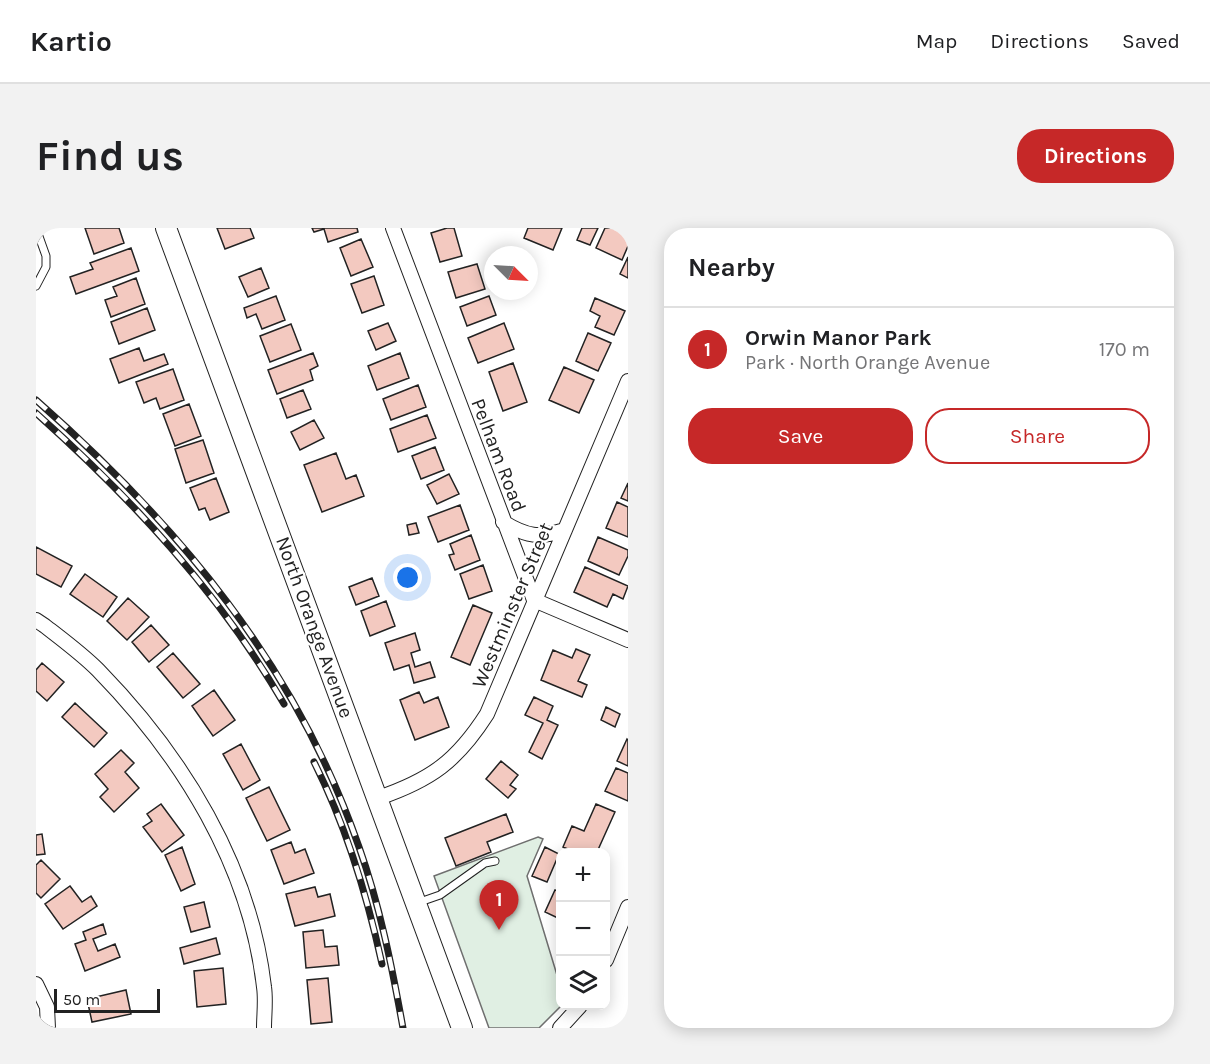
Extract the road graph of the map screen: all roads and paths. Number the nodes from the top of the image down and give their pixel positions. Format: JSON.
{"nodes":[{"id":1,"x":36,"y":228,"type":"edge"},
{"id":2,"x":166,"y":228,"type":"edge"},
{"id":3,"x":393,"y":228,"type":"edge"},
{"id":4,"x":36,"y":286,"type":"edge"},
{"id":5,"x":628,"y":381,"type":"edge"},
{"id":6,"x":503,"y":522,"type":"junction"},
{"id":7,"x":565,"y":530,"type":"junction"},
{"id":8,"x":534,"y":600,"type":"junction"},
{"id":9,"x":36,"y":621,"type":"edge"},
{"id":10,"x":628,"y":640,"type":"edge"},
{"id":11,"x":378,"y":798,"type":"junction"},
{"id":12,"x":495,"y":861,"type":"dead end"},
{"id":13,"x":417,"y":903,"type":"junction"},
{"id":14,"x":628,"y":907,"type":"edge"},
{"id":15,"x":608,"y":956,"type":"edge"},
{"id":16,"x":36,"y":984,"type":"edge"},
{"id":17,"x":576,"y":1010,"type":"edge"},
{"id":18,"x":48,"y":1028,"type":"edge"},
{"id":19,"x":264,"y":1028,"type":"edge"},
{"id":20,"x":462,"y":1028,"type":"edge"},
{"id":21,"x":560,"y":1028,"type":"edge"}],
"edges":[{"from":1,"to":4,"type":"lane"},
{"from":2,"to":11,"type":"main road","name":"North Orange Avenue"},
{"from":3,"to":6,"type":"street","name":"Pelham Road"},
{"from":5,"to":7,"type":"street","name":"Westminster Street"},
{"from":6,"to":7,"type":"street"},
{"from":6,"to":8,"type":"street","name":"Pelham Road"},
{"from":7,"to":8,"type":"street","name":"Westminster Street"},
{"from":8,"to":10,"type":"street"},
{"from":8,"to":11,"type":"street","name":"Westminster Street"},
{"from":9,"to":19,"type":"street"},
{"from":11,"to":13,"type":"main road","name":"North Orange Avenue"},
{"from":12,"to":13,"type":"lane"},
{"from":13,"to":20,"type":"main road","name":"North Orange Avenue"},
{"from":14,"to":15,"type":"street"},
{"from":16,"to":18,"type":"street"},
{"from":17,"to":21,"type":"street"}]}
